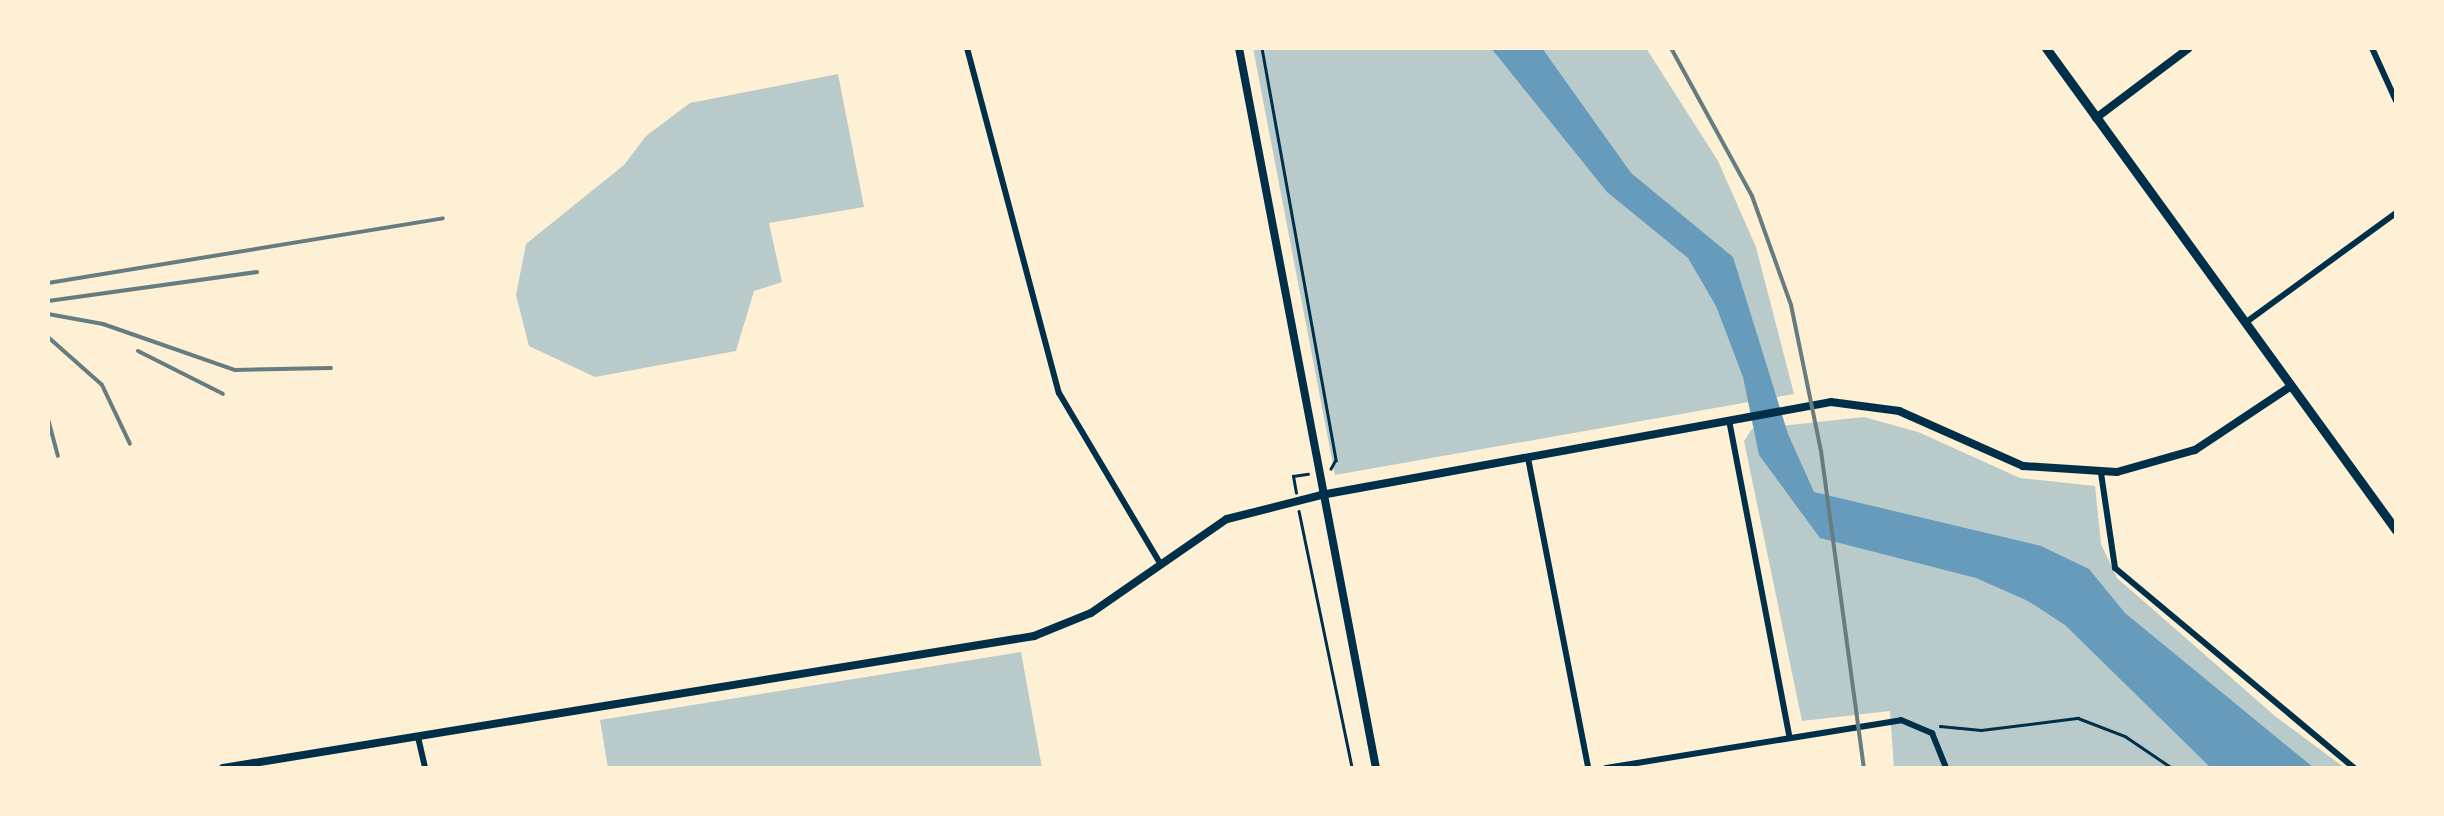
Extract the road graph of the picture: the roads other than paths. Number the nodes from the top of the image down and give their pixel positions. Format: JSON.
{"nodes":[{"id":1,"x":967,"y":48,"type":"edge"},
{"id":2,"x":1238,"y":48,"type":"edge"},
{"id":3,"x":2046,"y":48,"type":"edge"},
{"id":4,"x":2189,"y":48,"type":"edge"},
{"id":5,"x":2372,"y":48,"type":"edge"},
{"id":6,"x":2396,"y":101,"type":"edge"},
{"id":7,"x":2096,"y":118,"type":"junction"},
{"id":8,"x":2396,"y":213,"type":"edge"},
{"id":9,"x":2244,"y":324,"type":"junction"},
{"id":10,"x":2290,"y":387,"type":"junction"},
{"id":11,"x":1729,"y":420,"type":"junction"},
{"id":12,"x":1528,"y":458,"type":"junction"},
{"id":13,"x":2101,"y":473,"type":"junction"},
{"id":14,"x":1321,"y":495,"type":"junction"},
{"id":15,"x":2396,"y":528,"type":"edge"},
{"id":16,"x":1160,"y":563,"type":"junction"},
{"id":17,"x":1789,"y":734,"type":"junction"},
{"id":18,"x":418,"y":737,"type":"junction"},
{"id":19,"x":223,"y":768,"type":"edge"},
{"id":20,"x":425,"y":768,"type":"edge"},
{"id":21,"x":1376,"y":768,"type":"edge"},
{"id":22,"x":1588,"y":768,"type":"edge"},
{"id":23,"x":1606,"y":768,"type":"edge"},
{"id":24,"x":1946,"y":768,"type":"edge"},
{"id":25,"x":2354,"y":768,"type":"edge"}],
"edges":[{"from":1,"to":16,"type":"street"},
{"from":2,"to":14,"type":"street"},
{"from":3,"to":7,"type":"main road"},
{"from":4,"to":7,"type":"street"},
{"from":5,"to":6,"type":"street"},
{"from":7,"to":9,"type":"main road"},
{"from":8,"to":9,"type":"street"},
{"from":9,"to":10,"type":"main road"},
{"from":10,"to":13,"type":"street"},
{"from":10,"to":15,"type":"main road"},
{"from":11,"to":12,"type":"street"},
{"from":11,"to":13,"type":"street"},
{"from":11,"to":17,"type":"street"},
{"from":12,"to":14,"type":"street"},
{"from":12,"to":22,"type":"street"},
{"from":13,"to":25,"type":"street"},
{"from":14,"to":16,"type":"street"},
{"from":14,"to":21,"type":"street"},
{"from":16,"to":18,"type":"street"},
{"from":17,"to":23,"type":"street"},
{"from":17,"to":24,"type":"street"},
{"from":18,"to":19,"type":"street"},
{"from":18,"to":20,"type":"street"}]}
